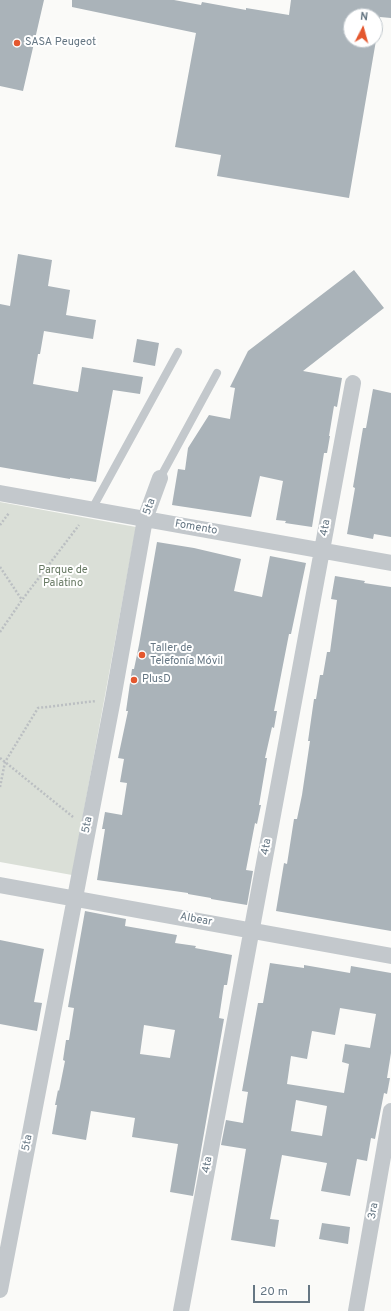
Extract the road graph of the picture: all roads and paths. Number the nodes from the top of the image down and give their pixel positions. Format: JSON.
{"nodes":[{"id":1,"x":178,"y":352,"type":"dead end"},
{"id":2,"x":217,"y":373,"type":"dead end"},
{"id":3,"x":353,"y":383,"type":"dead end"},
{"id":4,"x":160,"y":478,"type":"joint"},
{"id":5,"x":0,"y":493,"type":"edge"},
{"id":6,"x":92,"y":509,"type":"junction"},
{"id":7,"x":145,"y":519,"type":"junction"},
{"id":8,"x":322,"y":550,"type":"junction"},
{"id":9,"x":391,"y":563,"type":"edge"},
{"id":10,"x":0,"y":567,"type":"edge"},
{"id":11,"x":22,"y":600,"type":"junction"},
{"id":12,"x":0,"y":632,"type":"edge"},
{"id":13,"x":113,"y":699,"type":"junction"},
{"id":14,"x":0,"y":758,"type":"edge"},
{"id":15,"x":5,"y":762,"type":"junction"},
{"id":16,"x":0,"y":787,"type":"edge"},
{"id":17,"x":88,"y":829,"type":"junction"},
{"id":18,"x":0,"y":885,"type":"edge"},
{"id":19,"x":74,"y":898,"type":"junction"},
{"id":20,"x":251,"y":930,"type":"junction"},
{"id":21,"x":391,"y":956,"type":"edge"},
{"id":22,"x":391,"y":1111,"type":"edge"},
{"id":23,"x":0,"y":1290,"type":"edge"},
{"id":24,"x":181,"y":1311,"type":"edge"},
{"id":25,"x":356,"y":1311,"type":"edge"}],
"edges":[{"from":1,"to":6,"type":"lane"},
{"from":2,"to":4,"type":"lane","name":"5ta"},
{"from":3,"to":8,"type":"street","name":"4ta"},
{"from":4,"to":7,"type":"street","name":"5ta"},
{"from":5,"to":6,"type":"street","name":"Fomento"},
{"from":6,"to":7,"type":"street","name":"Fomento"},
{"from":6,"to":11,"type":"path"},
{"from":7,"to":8,"type":"street","name":"Fomento"},
{"from":7,"to":13,"type":"street","name":"5ta"},
{"from":8,"to":9,"type":"street","name":"Fomento"},
{"from":8,"to":20,"type":"street","name":"4ta"},
{"from":10,"to":11,"type":"path"},
{"from":11,"to":12,"type":"path"},
{"from":13,"to":15,"type":"path"},
{"from":13,"to":17,"type":"street","name":"5ta"},
{"from":14,"to":15,"type":"path"},
{"from":15,"to":16,"type":"path"},
{"from":15,"to":17,"type":"path"},
{"from":17,"to":19,"type":"street","name":"5ta"},
{"from":18,"to":19,"type":"street","name":"Albear"},
{"from":19,"to":20,"type":"street","name":"Albear"},
{"from":19,"to":23,"type":"street","name":"5ta"},
{"from":20,"to":21,"type":"street","name":"Albear"},
{"from":20,"to":24,"type":"street","name":"4ta"},
{"from":22,"to":25,"type":"street","name":"3ra"}]}
